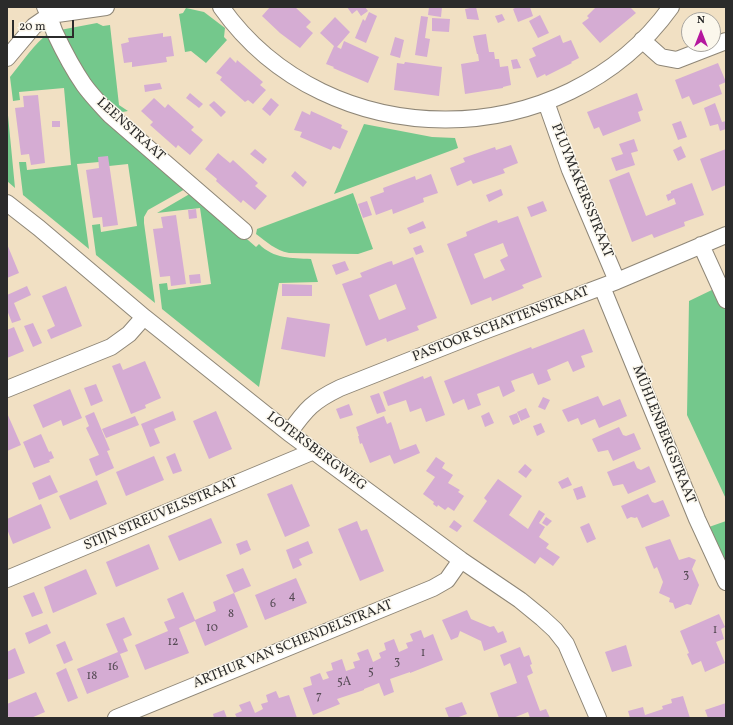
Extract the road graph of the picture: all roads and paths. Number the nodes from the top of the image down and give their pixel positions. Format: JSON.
{"nodes":[{"id":1,"x":106,"y":7,"type":"edge"},
{"id":2,"x":221,"y":7,"type":"edge"},
{"id":3,"x":671,"y":7,"type":"edge"},
{"id":4,"x":47,"y":11,"type":"edge"},
{"id":5,"x":642,"y":40,"type":"junction"},
{"id":6,"x":726,"y":41,"type":"edge"},
{"id":7,"x":7,"y":58,"type":"edge"},
{"id":8,"x":546,"y":102,"type":"junction"},
{"id":9,"x":7,"y":203,"type":"edge"},
{"id":10,"x":244,"y":231,"type":"dead end"},
{"id":11,"x":726,"y":235,"type":"edge"},
{"id":12,"x":701,"y":245,"type":"junction"},
{"id":13,"x":617,"y":281,"type":"junction"},
{"id":14,"x":602,"y":287,"type":"junction"},
{"id":15,"x":726,"y":300,"type":"edge"},
{"id":16,"x":144,"y":317,"type":"junction"},
{"id":17,"x":7,"y":390,"type":"edge"},
{"id":18,"x":289,"y":433,"type":"junction"},
{"id":19,"x":314,"y":451,"type":"junction"},
{"id":20,"x":461,"y":560,"type":"junction"},
{"id":21,"x":7,"y":579,"type":"edge"},
{"id":22,"x":726,"y":582,"type":"edge"},
{"id":23,"x":116,"y":718,"type":"edge"},
{"id":24,"x":598,"y":718,"type":"edge"}],
"edges":[{"from":1,"to":4,"type":"street"},
{"from":2,"to":8,"type":"street"},
{"from":3,"to":5,"type":"street"},
{"from":4,"to":7,"type":"street"},
{"from":4,"to":10,"type":"street","name":"LEENSTRAAT"},
{"from":5,"to":6,"type":"street"},
{"from":5,"to":8,"type":"street"},
{"from":8,"to":13,"type":"street","name":"PLUYMAKERSSTRAAT"},
{"from":9,"to":16,"type":"street","name":"LOTERSBERGWEG"},
{"from":11,"to":12,"type":"street","name":"PASTOOR SCHATTENSTRAAT"},
{"from":12,"to":13,"type":"street","name":"PASTOOR SCHATTENSTRAAT"},
{"from":12,"to":15,"type":"street"},
{"from":13,"to":14,"type":"street","name":"PASTOOR SCHATTENSTRAAT"},
{"from":14,"to":18,"type":"street","name":"PASTOOR SCHATTENSTRAAT"},
{"from":14,"to":22,"type":"street","name":"MÜHLENBERGSTRAAT"},
{"from":16,"to":17,"type":"street"},
{"from":16,"to":18,"type":"street","name":"LOTERSBERGWEG"},
{"from":18,"to":19,"type":"street","name":"LOTERSBERGWEG"},
{"from":19,"to":20,"type":"street","name":"LOTERSBERGWEG"},
{"from":19,"to":21,"type":"street","name":"STIJN STREUVELSSTRAAT"},
{"from":20,"to":23,"type":"street","name":"ARTHUR VAN SCHENDELSTRAAT"},
{"from":20,"to":24,"type":"street","name":"LOTERSBERGWEG"}]}
